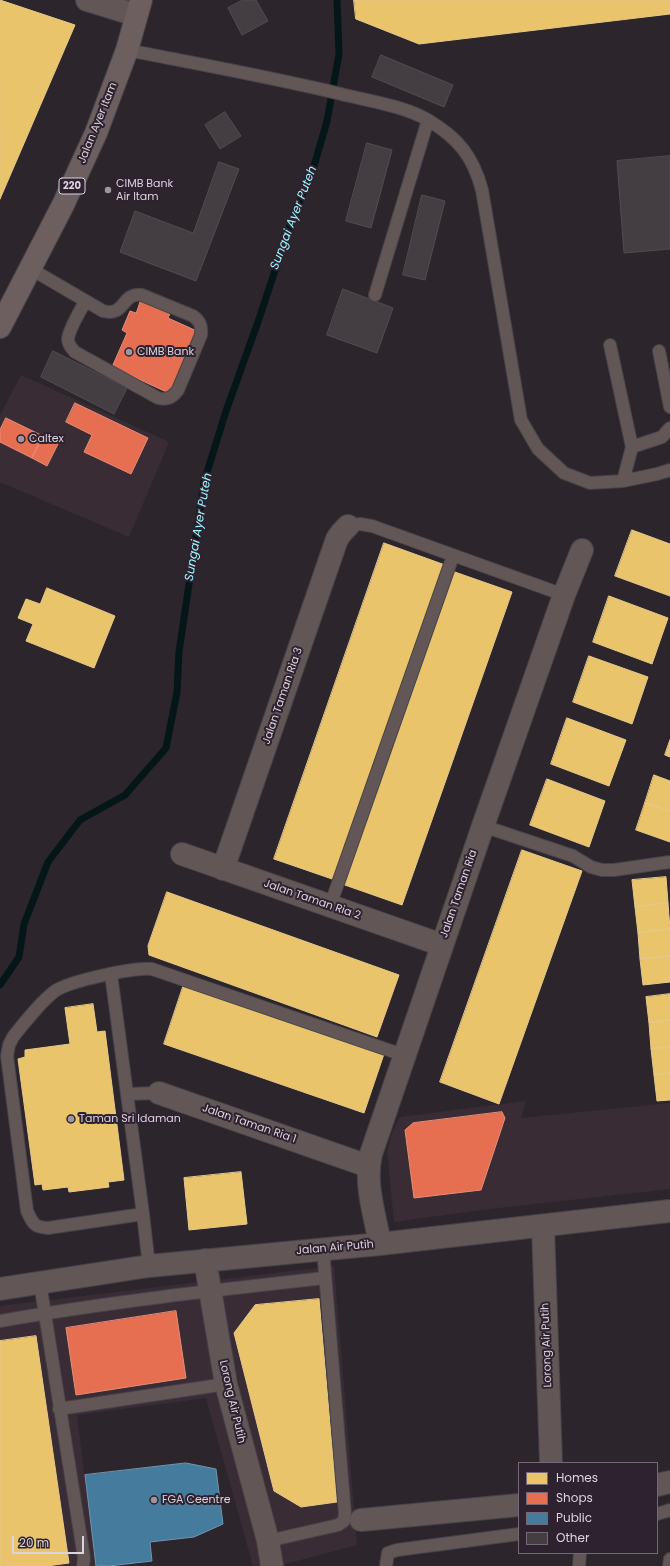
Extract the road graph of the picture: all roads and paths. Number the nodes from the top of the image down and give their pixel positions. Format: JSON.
{"nodes":[{"id":1,"x":87,"y":0,"type":"edge"},
{"id":2,"x":139,"y":8,"type":"edge"},
{"id":3,"x":126,"y":50,"type":"junction"},
{"id":4,"x":428,"y":120,"type":"junction"},
{"id":5,"x":31,"y":269,"type":"junction"},
{"id":6,"x":375,"y":295,"type":"dead end"},
{"id":7,"x":85,"y":302,"type":"junction"},
{"id":8,"x":0,"y":328,"type":"edge"},
{"id":9,"x":610,"y":345,"type":"dead end"},
{"id":10,"x":659,"y":352,"type":"dead end"},
{"id":11,"x":670,"y":407,"type":"edge"},
{"id":12,"x":670,"y":428,"type":"edge"},
{"id":13,"x":632,"y":447,"type":"junction"},
{"id":14,"x":670,"y":470,"type":"edge"},
{"id":15,"x":622,"y":481,"type":"junction"},
{"id":16,"x":348,"y":526,"type":"joint"},
{"id":17,"x":582,"y":550,"type":"dead end"},
{"id":18,"x":453,"y":556,"type":"junction"},
{"id":19,"x":564,"y":595,"type":"junction"},
{"id":20,"x":483,"y":826,"type":"junction"},
{"id":21,"x":182,"y":854,"type":"dead end"},
{"id":22,"x":670,"y":862,"type":"edge"},
{"id":23,"x":223,"y":869,"type":"junction"},
{"id":24,"x":330,"y":906,"type":"junction"},
{"id":25,"x":442,"y":945,"type":"junction"},
{"id":26,"x":111,"y":974,"type":"junction"},
{"id":27,"x":404,"y":1055,"type":"junction"},
{"id":28,"x":159,"y":1093,"type":"joint"},
{"id":29,"x":127,"y":1094,"type":"junction"},
{"id":30,"x":368,"y":1166,"type":"junction"},
{"id":31,"x":670,"y":1211,"type":"edge"},
{"id":32,"x":142,"y":1214,"type":"junction"},
{"id":33,"x":543,"y":1226,"type":"junction"},
{"id":34,"x":380,"y":1244,"type":"junction"},
{"id":35,"x":323,"y":1249,"type":"junction"},
{"id":36,"x":205,"y":1260,"type":"junction"},
{"id":37,"x":149,"y":1266,"type":"junction"},
{"id":38,"x":326,"y":1278,"type":"junction"},
{"id":39,"x":40,"y":1283,"type":"junction"},
{"id":40,"x":0,"y":1289,"type":"edge"},
{"id":41,"x":210,"y":1291,"type":"junction"},
{"id":42,"x":44,"y":1314,"type":"junction"},
{"id":43,"x":0,"y":1322,"type":"edge"},
{"id":44,"x":226,"y":1384,"type":"junction"},
{"id":45,"x":59,"y":1409,"type":"junction"},
{"id":46,"x":551,"y":1462,"type":"edge"},
{"id":47,"x":670,"y":1482,"type":"edge"},
{"id":48,"x":658,"y":1484,"type":"edge"},
{"id":49,"x":518,"y":1505,"type":"edge"},
{"id":50,"x":670,"y":1510,"type":"edge"},
{"id":51,"x":658,"y":1514,"type":"edge"},
{"id":52,"x":361,"y":1520,"type":"dead end"},
{"id":53,"x":518,"y":1534,"type":"edge"},
{"id":54,"x":268,"y":1541,"type":"junction"},
{"id":55,"x":580,"y":1554,"type":"edge"},
{"id":56,"x":670,"y":1559,"type":"edge"},
{"id":57,"x":83,"y":1566,"type":"edge"},
{"id":58,"x":272,"y":1566,"type":"edge"},
{"id":59,"x":386,"y":1566,"type":"edge"},
{"id":60,"x":579,"y":1566,"type":"edge"},
{"id":61,"x":669,"y":1566,"type":"edge"}],
"edges":[{"from":1,"to":2,"type":"street"},
{"from":2,"to":3,"type":"main road","name":"Jalan Ayer Itam","number":"220"},
{"from":3,"to":4,"type":"lane"},
{"from":3,"to":5,"type":"main road","name":"Jalan Ayer Itam","number":"220"},
{"from":4,"to":6,"type":"lane"},
{"from":4,"to":15,"type":"lane"},
{"from":5,"to":7,"type":"lane"},
{"from":5,"to":8,"type":"main road","name":"Jalan Ayer Itam","number":"220"},
{"from":7,"to":7,"type":"lane"},
{"from":9,"to":13,"type":"lane"},
{"from":10,"to":11,"type":"lane"},
{"from":12,"to":13,"type":"lane"},
{"from":13,"to":15,"type":"lane"},
{"from":14,"to":15,"type":"lane"},
{"from":16,"to":18,"type":"lane"},
{"from":16,"to":23,"type":"street","name":"Jalan Taman Ria 3"},
{"from":17,"to":19,"type":"street","name":"Jalan Taman Ria"},
{"from":18,"to":19,"type":"lane"},
{"from":18,"to":24,"type":"lane"},
{"from":19,"to":20,"type":"street","name":"Jalan Taman Ria"},
{"from":20,"to":22,"type":"lane"},
{"from":20,"to":25,"type":"street","name":"Jalan Taman Ria"},
{"from":21,"to":23,"type":"street","name":"Jalan Taman Ria 2"},
{"from":23,"to":24,"type":"street","name":"Jalan Taman Ria 2"},
{"from":24,"to":25,"type":"street","name":"Jalan Taman Ria 2"},
{"from":25,"to":27,"type":"street","name":"Jalan Taman Ria"},
{"from":26,"to":27,"type":"lane"},
{"from":26,"to":29,"type":"lane"},
{"from":26,"to":32,"type":"lane"},
{"from":27,"to":30,"type":"street","name":"Jalan Taman Ria"},
{"from":28,"to":29,"type":"lane","name":"Jalan Taman Ria 1"},
{"from":28,"to":30,"type":"street","name":"Jalan Taman Ria 1"},
{"from":29,"to":32,"type":"lane"},
{"from":30,"to":34,"type":"street","name":"Jalan Taman Ria"},
{"from":31,"to":33,"type":"street","name":"Jalan Air Putih"},
{"from":32,"to":37,"type":"lane"},
{"from":33,"to":34,"type":"street","name":"Jalan Air Putih"},
{"from":33,"to":46,"type":"street","name":"Lorong Air Putih"},
{"from":34,"to":35,"type":"street","name":"Jalan Air Putih"},
{"from":35,"to":36,"type":"street","name":"Jalan Air Putih"},
{"from":35,"to":38,"type":"lane"},
{"from":36,"to":37,"type":"street","name":"Jalan Air Putih"},
{"from":36,"to":41,"type":"street","name":"Lorong Air Putih"},
{"from":37,"to":39,"type":"street","name":"Jalan Air Putih"},
{"from":38,"to":41,"type":"lane"},
{"from":38,"to":54,"type":"lane"},
{"from":39,"to":40,"type":"street","name":"Jalan Air Putih"},
{"from":39,"to":42,"type":"lane"},
{"from":41,"to":42,"type":"lane"},
{"from":41,"to":44,"type":"street","name":"Lorong Air Putih"},
{"from":42,"to":43,"type":"lane"},
{"from":42,"to":45,"type":"lane"},
{"from":44,"to":45,"type":"lane"},
{"from":44,"to":54,"type":"street","name":"Lorong Air Putih"},
{"from":45,"to":57,"type":"lane"},
{"from":47,"to":48,"type":"street"},
{"from":49,"to":52,"type":"street"},
{"from":50,"to":51,"type":"lane"},
{"from":53,"to":59,"type":"lane"},
{"from":54,"to":58,"type":"street","name":"Lorong Air Putih"},
{"from":55,"to":60,"type":"lane"},
{"from":56,"to":61,"type":"lane"}]}
